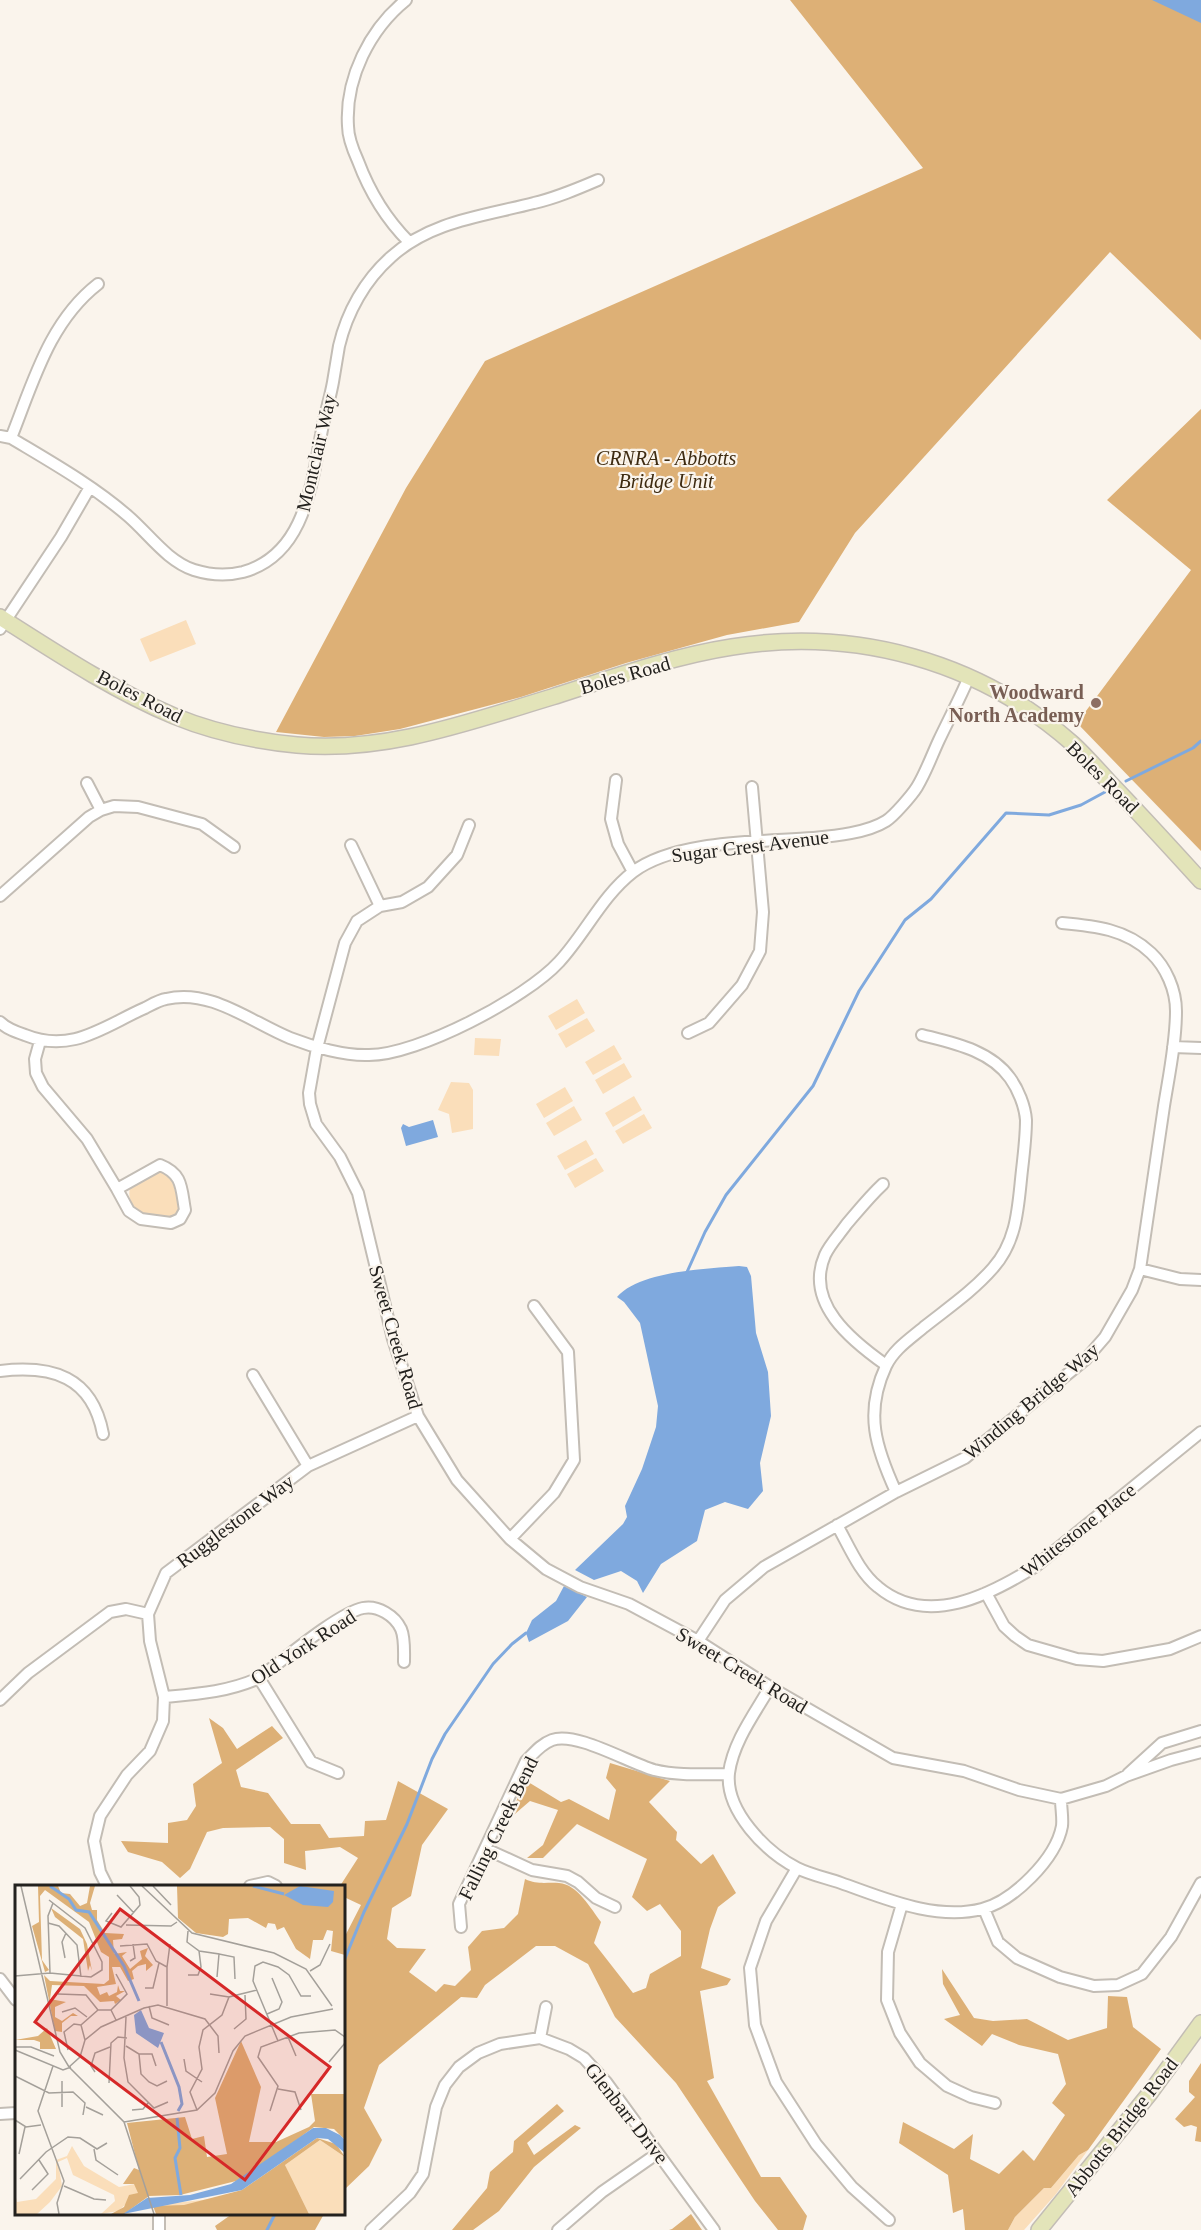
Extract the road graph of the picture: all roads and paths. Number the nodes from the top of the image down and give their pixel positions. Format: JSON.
{"nodes":[{"id":1,"x":406,"y":0,"type":"edge"},
{"id":2,"x":598,"y":180,"type":"dead end"},
{"id":3,"x":409,"y":242,"type":"junction"},
{"id":4,"x":98,"y":284,"type":"dead end"},
{"id":5,"x":5,"y":437,"type":"edge"},
{"id":6,"x":90,"y":487,"type":"junction"},
{"id":7,"x":2,"y":622,"type":"edge"},
{"id":8,"x":969,"y":677,"type":"junction"},
{"id":9,"x":616,"y":780,"type":"dead end"},
{"id":10,"x":87,"y":783,"type":"dead end"},
{"id":11,"x":752,"y":787,"type":"dead end"},
{"id":12,"x":101,"y":810,"type":"junction"},
{"id":13,"x":469,"y":825,"type":"dead end"},
{"id":14,"x":756,"y":842,"type":"junction"},
{"id":15,"x":351,"y":845,"type":"dead end"},
{"id":16,"x":234,"y":847,"type":"dead end"},
{"id":17,"x":633,"y":872,"type":"junction"},
{"id":18,"x":1201,"y":881,"type":"edge"},
{"id":19,"x":0,"y":896,"type":"edge"},
{"id":20,"x":380,"y":906,"type":"junction"},
{"id":21,"x":1062,"y":923,"type":"dead end"},
{"id":22,"x":0,"y":1022,"type":"edge"},
{"id":23,"x":688,"y":1033,"type":"dead end"},
{"id":24,"x":922,"y":1035,"type":"dead end"},
{"id":25,"x":40,"y":1041,"type":"junction"},
{"id":26,"x":1173,"y":1047,"type":"junction"},
{"id":27,"x":317,"y":1048,"type":"junction"},
{"id":28,"x":1201,"y":1048,"type":"edge"},
{"id":29,"x":883,"y":1184,"type":"dead end"},
{"id":30,"x":117,"y":1189,"type":"junction"},
{"id":31,"x":1140,"y":1269,"type":"junction"},
{"id":32,"x":1201,"y":1280,"type":"edge"},
{"id":33,"x":534,"y":1306,"type":"dead end"},
{"id":34,"x":886,"y":1365,"type":"junction"},
{"id":35,"x":0,"y":1371,"type":"edge"},
{"id":36,"x":253,"y":1375,"type":"dead end"},
{"id":37,"x":418,"y":1416,"type":"junction"},
{"id":38,"x":1201,"y":1432,"type":"edge"},
{"id":39,"x":103,"y":1434,"type":"dead end"},
{"id":40,"x":308,"y":1466,"type":"junction"},
{"id":41,"x":896,"y":1492,"type":"junction"},
{"id":42,"x":837,"y":1525,"type":"junction"},
{"id":43,"x":510,"y":1539,"type":"junction"},
{"id":44,"x":986,"y":1593,"type":"junction"},
{"id":45,"x":148,"y":1614,"type":"junction"},
{"id":46,"x":1201,"y":1636,"type":"edge"},
{"id":47,"x":699,"y":1641,"type":"junction"},
{"id":48,"x":404,"y":1662,"type":"dead end"},
{"id":49,"x":259,"y":1678,"type":"junction"},
{"id":50,"x":770,"y":1687,"type":"junction"},
{"id":51,"x":164,"y":1697,"type":"junction"},
{"id":52,"x":0,"y":1701,"type":"edge"},
{"id":53,"x":1201,"y":1731,"type":"edge"},
{"id":54,"x":1201,"y":1752,"type":"edge"},
{"id":55,"x":338,"y":1773,"type":"dead end"},
{"id":56,"x":729,"y":1774,"type":"junction"},
{"id":57,"x":1126,"y":1776,"type":"junction"},
{"id":58,"x":1061,"y":1799,"type":"junction"},
{"id":59,"x":486,"y":1849,"type":"junction"},
{"id":60,"x":797,"y":1868,"type":"junction"},
{"id":61,"x":1201,"y":1883,"type":"edge"},
{"id":62,"x":106,"y":1885,"type":"edge"},
{"id":63,"x":257,"y":1885,"type":"edge"},
{"id":64,"x":273,"y":1885,"type":"edge"},
{"id":65,"x":902,"y":1904,"type":"junction"},
{"id":66,"x":615,"y":1907,"type":"dead end"},
{"id":67,"x":984,"y":1909,"type":"junction"},
{"id":68,"x":461,"y":1927,"type":"dead end"},
{"id":69,"x":0,"y":1979,"type":"edge"},
{"id":70,"x":15,"y":1999,"type":"edge"},
{"id":71,"x":546,"y":2007,"type":"dead end"},
{"id":72,"x":1201,"y":2023,"type":"edge"},
{"id":73,"x":540,"y":2038,"type":"junction"},
{"id":74,"x":995,"y":2103,"type":"dead end"},
{"id":75,"x":15,"y":2113,"type":"edge"},
{"id":76,"x":0,"y":2114,"type":"edge"},
{"id":77,"x":658,"y":2153,"type":"junction"},
{"id":78,"x":889,"y":2220,"type":"dead end"},
{"id":79,"x":371,"y":2230,"type":"edge"},
{"id":80,"x":558,"y":2230,"type":"edge"},
{"id":81,"x":714,"y":2230,"type":"edge"},
{"id":82,"x":1039,"y":2230,"type":"edge"}],
"edges":[{"from":1,"to":3,"type":"street"},
{"from":2,"to":3,"type":"street","name":"Montclair Way"},
{"from":3,"to":6,"type":"street","name":"Montclair Way"},
{"from":4,"to":5,"type":"street"},
{"from":5,"to":6,"type":"street","name":"Montclair Way"},
{"from":6,"to":7,"type":"street"},
{"from":7,"to":8,"type":"street","name":"Boles Road"},
{"from":8,"to":14,"type":"street","name":"Sugar Crest Avenue"},
{"from":8,"to":18,"type":"street","name":"Boles Road"},
{"from":9,"to":17,"type":"street"},
{"from":10,"to":12,"type":"street"},
{"from":11,"to":14,"type":"street"},
{"from":12,"to":16,"type":"street"},
{"from":12,"to":19,"type":"street"},
{"from":13,"to":20,"type":"street","name":"Sweet Creek Road"},
{"from":14,"to":17,"type":"street","name":"Sugar Crest Avenue"},
{"from":14,"to":23,"type":"street"},
{"from":15,"to":20,"type":"street"},
{"from":17,"to":27,"type":"street","name":"Sugar Crest Avenue"},
{"from":20,"to":27,"type":"street","name":"Sweet Creek Road"},
{"from":21,"to":26,"type":"street","name":"Winding Bridge Way"},
{"from":22,"to":25,"type":"street","name":"Sugar Crest Avenue"},
{"from":24,"to":34,"type":"street"},
{"from":25,"to":27,"type":"street","name":"Sugar Crest Avenue"},
{"from":25,"to":30,"type":"street"},
{"from":26,"to":28,"type":"street"},
{"from":26,"to":31,"type":"street","name":"Winding Bridge Way"},
{"from":27,"to":37,"type":"street","name":"Sweet Creek Road"},
{"from":29,"to":34,"type":"street"},
{"from":30,"to":30,"type":"street"},
{"from":31,"to":32,"type":"street"},
{"from":31,"to":41,"type":"street","name":"Winding Bridge Way"},
{"from":33,"to":43,"type":"street"},
{"from":34,"to":41,"type":"street"},
{"from":35,"to":39,"type":"street"},
{"from":36,"to":40,"type":"street"},
{"from":37,"to":40,"type":"street","name":"Rugglestone Way"},
{"from":37,"to":43,"type":"street","name":"Sweet Creek Road"},
{"from":38,"to":44,"type":"street","name":"Whitestone Place"},
{"from":40,"to":45,"type":"street","name":"Rugglestone Way"},
{"from":41,"to":42,"type":"street","name":"Winding Bridge Way"},
{"from":42,"to":44,"type":"street","name":"Whitestone Place"},
{"from":42,"to":47,"type":"street","name":"Winding Bridge Way"},
{"from":43,"to":47,"type":"street","name":"Sweet Creek Road"},
{"from":44,"to":46,"type":"street"},
{"from":45,"to":51,"type":"street","name":"Rugglestone Way"},
{"from":45,"to":52,"type":"street"},
{"from":47,"to":50,"type":"street","name":"Sweet Creek Road"},
{"from":48,"to":49,"type":"street","name":"Old York Road"},
{"from":49,"to":51,"type":"street","name":"Old York Road"},
{"from":49,"to":55,"type":"street"},
{"from":50,"to":56,"type":"street"},
{"from":50,"to":58,"type":"street","name":"Sweet Creek Road"},
{"from":51,"to":62,"type":"street","name":"Rugglestone Way"},
{"from":53,"to":57,"type":"street","name":"Sweet Creek Road"},
{"from":54,"to":57,"type":"street","name":"Sweet Creek Road"},
{"from":56,"to":59,"type":"street","name":"Falling Creek Bend"},
{"from":56,"to":60,"type":"street"},
{"from":57,"to":58,"type":"street","name":"Sweet Creek Road"},
{"from":58,"to":67,"type":"street"},
{"from":59,"to":66,"type":"street"},
{"from":59,"to":68,"type":"street","name":"Falling Creek Bend"},
{"from":60,"to":65,"type":"street"},
{"from":60,"to":78,"type":"street"},
{"from":61,"to":67,"type":"street"},
{"from":63,"to":64,"type":"street"},
{"from":65,"to":67,"type":"street"},
{"from":65,"to":74,"type":"street"},
{"from":69,"to":70,"type":"street"},
{"from":71,"to":73,"type":"street"},
{"from":72,"to":82,"type":"street","name":"Abbotts Bridge Road"},
{"from":73,"to":77,"type":"street","name":"Glenbarr Drive"},
{"from":73,"to":79,"type":"street","name":"Glenbarr Drive"},
{"from":75,"to":76,"type":"street"},
{"from":77,"to":80,"type":"street"},
{"from":77,"to":81,"type":"street","name":"Glenbarr Drive"}]}
